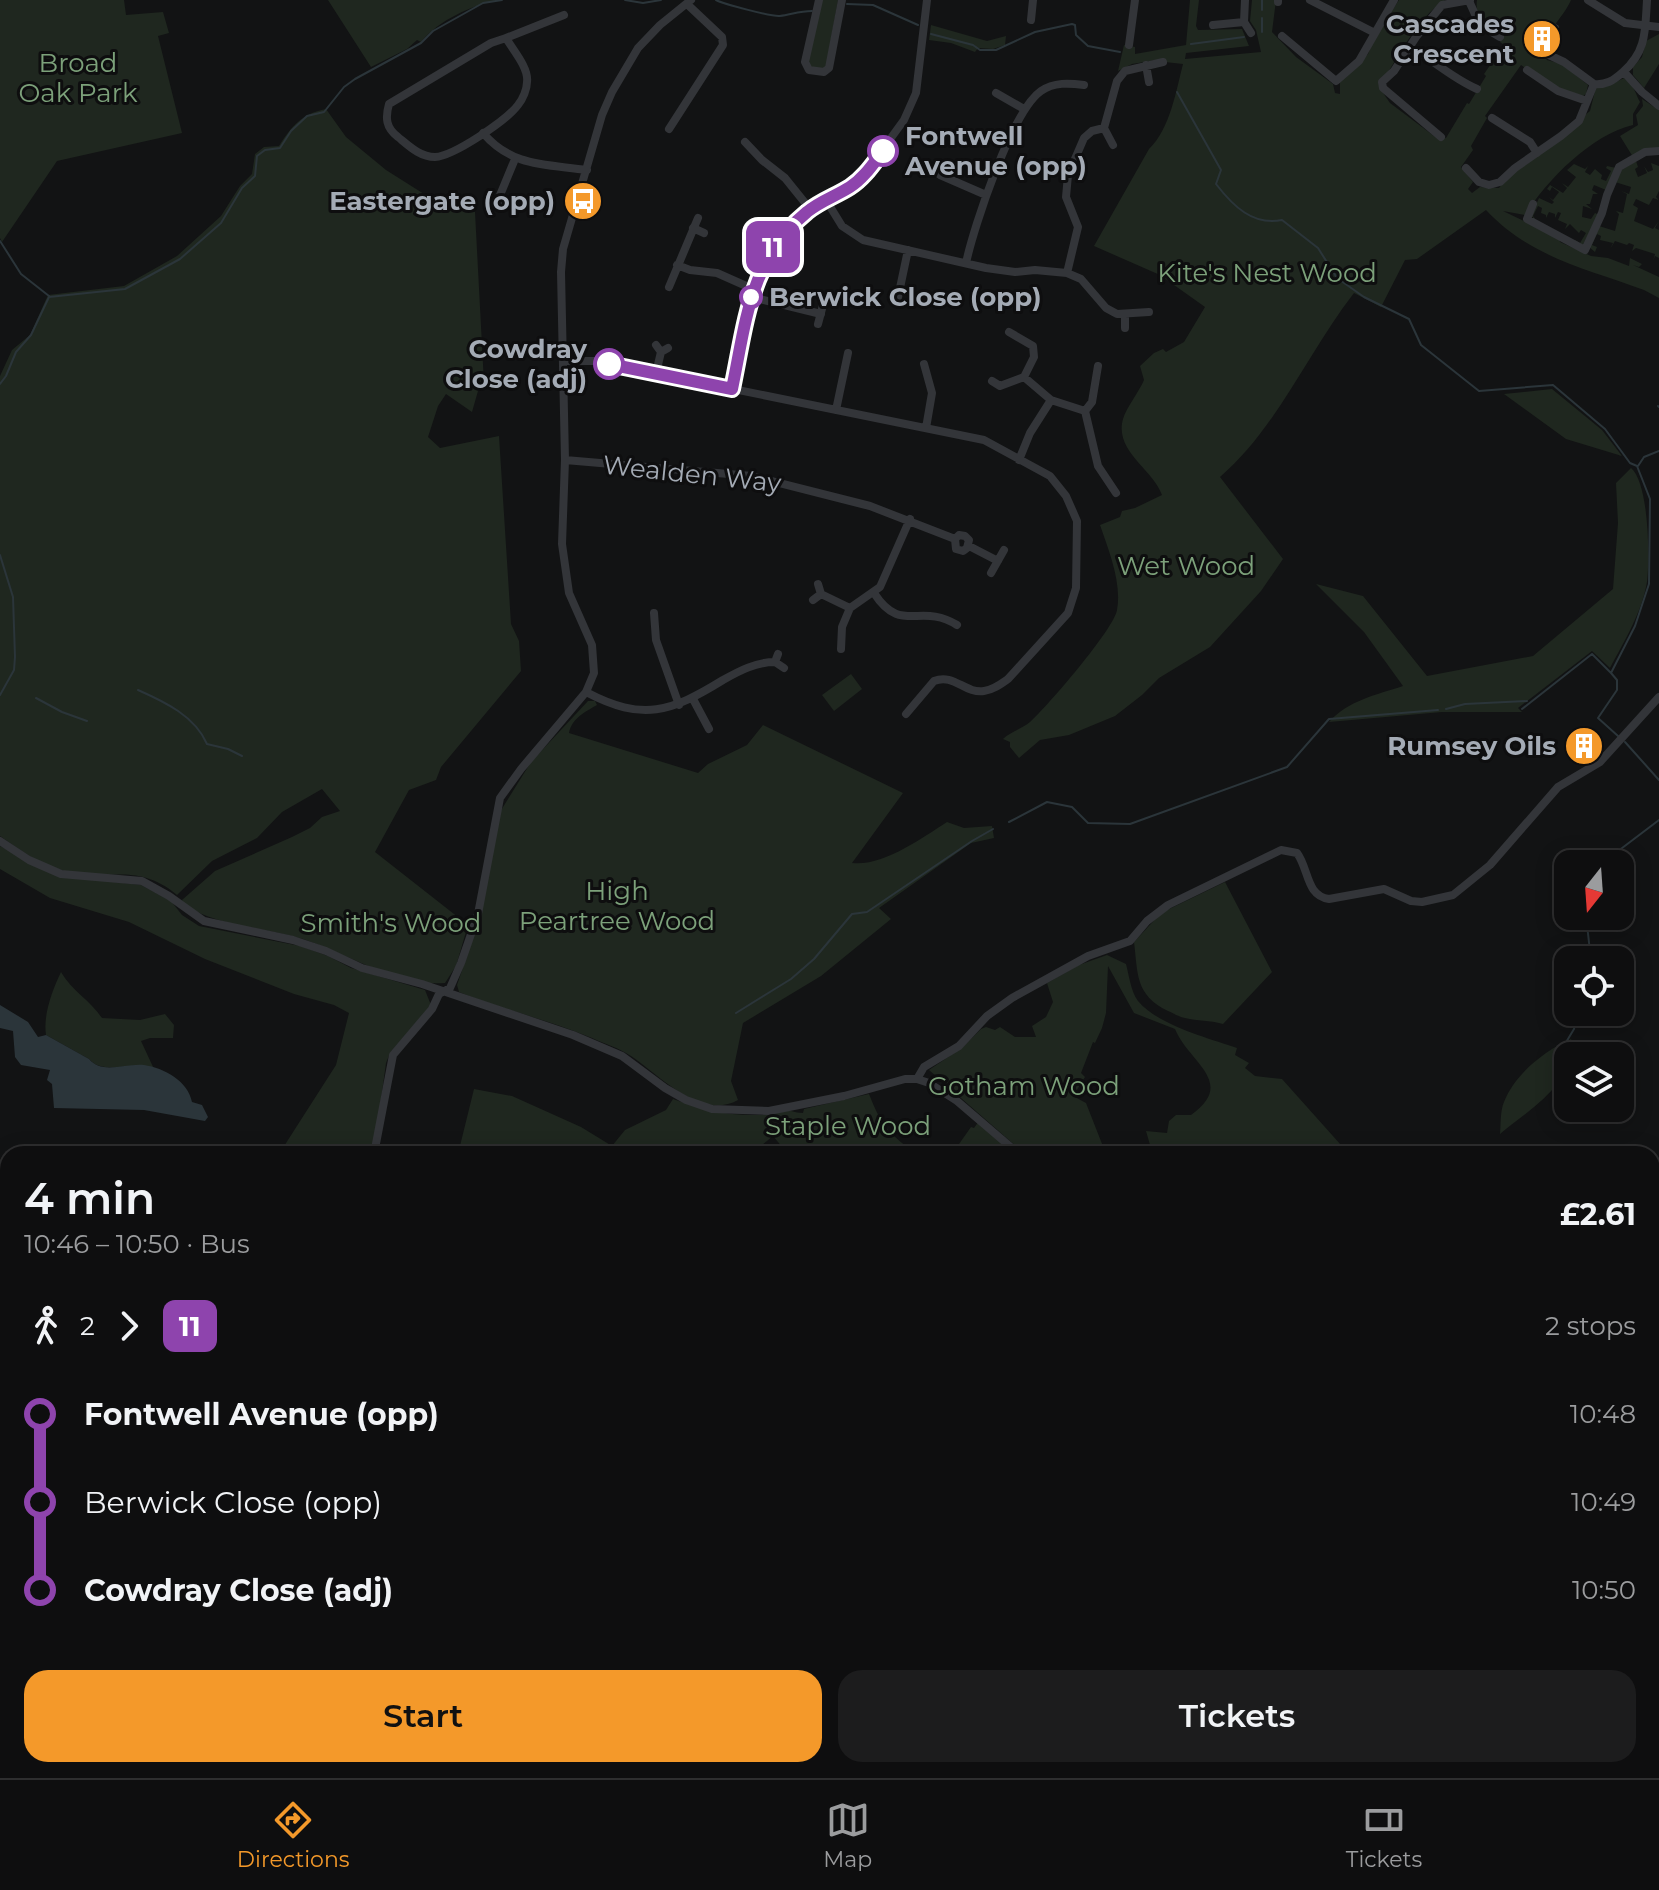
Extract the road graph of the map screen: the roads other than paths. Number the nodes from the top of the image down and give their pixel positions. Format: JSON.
{"nodes":[{"id":1,"x":819,"y":0,"type":"edge"},
{"id":2,"x":842,"y":0,"type":"edge"},
{"id":3,"x":927,"y":0,"type":"edge"},
{"id":4,"x":1033,"y":0,"type":"edge"},
{"id":5,"x":1135,"y":0,"type":"edge"},
{"id":6,"x":1245,"y":0,"type":"edge"},
{"id":7,"x":1310,"y":0,"type":"edge"},
{"id":8,"x":1394,"y":0,"type":"edge"},
{"id":9,"x":1470,"y":0,"type":"edge"},
{"id":10,"x":1588,"y":0,"type":"edge"},
{"id":11,"x":1647,"y":0,"type":"edge"},
{"id":12,"x":689,"y":2,"type":"edge"},
{"id":13,"x":1324,"y":3,"type":"edge"},
{"id":14,"x":560,"y":20,"type":"dead end"},
{"id":15,"x":1031,"y":20,"type":"dead end"},
{"id":16,"x":1244,"y":22,"type":"junction"},
{"id":17,"x":1213,"y":25,"type":"dead end"},
{"id":18,"x":1645,"y":27,"type":"junction"},
{"id":19,"x":1659,"y":27,"type":"edge"},
{"id":20,"x":1555,"y":28,"type":"dead end"},
{"id":21,"x":1373,"y":32,"type":"junction"},
{"id":22,"x":1251,"y":33,"type":"dead end"},
{"id":23,"x":1282,"y":36,"type":"dead end"},
{"id":24,"x":1500,"y":37,"type":"dead end"},
{"id":25,"x":506,"y":38,"type":"junction"},
{"id":26,"x":1129,"y":45,"type":"dead end"},
{"id":27,"x":1411,"y":47,"type":"junction"},
{"id":28,"x":1536,"y":49,"type":"dead end"},
{"id":29,"x":1547,"y":53,"type":"junction"},
{"id":30,"x":1163,"y":62,"type":"dead end"},
{"id":31,"x":1146,"y":65,"type":"junction"},
{"id":32,"x":1527,"y":70,"type":"dead end"},
{"id":33,"x":1624,"y":72,"type":"junction"},
{"id":34,"x":1470,"y":74,"type":"dead end"},
{"id":35,"x":1336,"y":81,"type":"junction"},
{"id":36,"x":1149,"y":82,"type":"dead end"},
{"id":37,"x":1466,"y":84,"type":"junction"},
{"id":38,"x":1594,"y":84,"type":"junction"},
{"id":39,"x":1084,"y":85,"type":"dead end"},
{"id":40,"x":1549,"y":86,"type":"junction"},
{"id":41,"x":1477,"y":89,"type":"dead end"},
{"id":42,"x":1338,"y":92,"type":"dead end"},
{"id":43,"x":996,"y":93,"type":"dead end"},
{"id":44,"x":1542,"y":94,"type":"dead end"},
{"id":45,"x":1587,"y":101,"type":"junction"},
{"id":46,"x":1658,"y":103,"type":"edge"},
{"id":47,"x":1024,"y":109,"type":"junction"},
{"id":48,"x":1492,"y":118,"type":"dead end"},
{"id":49,"x":1104,"y":128,"type":"junction"},
{"id":50,"x":669,"y":129,"type":"dead end"},
{"id":51,"x":483,"y":133,"type":"junction"},
{"id":52,"x":1441,"y":137,"type":"dead end"},
{"id":53,"x":745,"y":142,"type":"dead end"},
{"id":54,"x":1113,"y":145,"type":"dead end"},
{"id":55,"x":1659,"y":151,"type":"edge"},
{"id":56,"x":1537,"y":153,"type":"junction"},
{"id":57,"x":515,"y":159,"type":"junction"},
{"id":58,"x":1466,"y":168,"type":"dead end"},
{"id":59,"x":587,"y":170,"type":"junction"},
{"id":60,"x":940,"y":175,"type":"dead end"},
{"id":61,"x":1479,"y":182,"type":"junction"},
{"id":62,"x":1471,"y":191,"type":"dead end"},
{"id":63,"x":986,"y":195,"type":"junction"},
{"id":64,"x":826,"y":200,"type":"junction"},
{"id":65,"x":497,"y":202,"type":"dead end"},
{"id":66,"x":1533,"y":204,"type":"dead end"},
{"id":67,"x":810,"y":209,"type":"junction"},
{"id":68,"x":1517,"y":216,"type":"dead end"},
{"id":69,"x":698,"y":218,"type":"dead end"},
{"id":70,"x":1527,"y":219,"type":"junction"},
{"id":71,"x":693,"y":228,"type":"junction"},
{"id":72,"x":704,"y":233,"type":"dead end"},
{"id":73,"x":908,"y":250,"type":"junction"},
{"id":74,"x":966,"y":263,"type":"junction"},
{"id":75,"x":677,"y":265,"type":"junction"},
{"id":76,"x":1067,"y":273,"type":"junction"},
{"id":77,"x":669,"y":287,"type":"dead end"},
{"id":78,"x":752,"y":293,"type":"junction"},
{"id":79,"x":901,"y":297,"type":"dead end"},
{"id":80,"x":1149,"y":312,"type":"dead end"},
{"id":81,"x":821,"y":314,"type":"dead end"},
{"id":82,"x":1125,"y":316,"type":"junction"},
{"id":83,"x":1125,"y":328,"type":"dead end"},
{"id":84,"x":1009,"y":332,"type":"dead end"},
{"id":85,"x":1042,"y":341,"type":"dead end"},
{"id":86,"x":1033,"y":346,"type":"junction"},
{"id":87,"x":662,"y":348,"type":"dead end"},
{"id":88,"x":850,"y":360,"type":"dead end"},
{"id":89,"x":564,"y":361,"type":"junction"},
{"id":90,"x":1098,"y":366,"type":"dead end"},
{"id":91,"x":923,"y":371,"type":"dead end"},
{"id":92,"x":656,"y":373,"type":"junction"},
{"id":93,"x":1024,"y":377,"type":"junction"},
{"id":94,"x":1095,"y":385,"type":"junction"},
{"id":95,"x":1105,"y":387,"type":"dead end"},
{"id":96,"x":732,"y":389,"type":"junction"},
{"id":97,"x":995,"y":396,"type":"dead end"},
{"id":98,"x":1051,"y":400,"type":"junction"},
{"id":99,"x":836,"y":410,"type":"junction"},
{"id":100,"x":1085,"y":411,"type":"junction"},
{"id":101,"x":926,"y":428,"type":"junction"},
{"id":102,"x":565,"y":460,"type":"junction"},
{"id":103,"x":1019,"y":460,"type":"junction"},
{"id":104,"x":1116,"y":493,"type":"dead end"},
{"id":105,"x":910,"y":519,"type":"junction"},
{"id":106,"x":1004,"y":550,"type":"dead end"},
{"id":107,"x":998,"y":561,"type":"junction"},
{"id":108,"x":991,"y":573,"type":"dead end"},
{"id":109,"x":874,"y":593,"type":"junction"},
{"id":110,"x":813,"y":600,"type":"dead end"},
{"id":111,"x":850,"y":608,"type":"junction"},
{"id":112,"x":953,"y":609,"type":"dead end"},
{"id":113,"x":654,"y":613,"type":"dead end"},
{"id":114,"x":841,"y":638,"type":"junction"},
{"id":115,"x":853,"y":639,"type":"dead end"},
{"id":116,"x":841,"y":649,"type":"dead end"},
{"id":117,"x":1019,"y":650,"type":"dead end"},
{"id":118,"x":1028,"y":658,"type":"junction"},
{"id":119,"x":784,"y":668,"type":"dead end"},
{"id":120,"x":586,"y":692,"type":"junction"},
{"id":121,"x":905,"y":695,"type":"dead end"},
{"id":122,"x":1659,"y":697,"type":"edge"},
{"id":123,"x":693,"y":699,"type":"junction"},
{"id":124,"x":912,"y":704,"type":"junction"},
{"id":125,"x":679,"y":705,"type":"junction"},
{"id":126,"x":906,"y":714,"type":"dead end"},
{"id":127,"x":709,"y":729,"type":"dead end"},
{"id":128,"x":0,"y":841,"type":"edge"},
{"id":129,"x":444,"y":992,"type":"junction"},
{"id":130,"x":917,"y":1079,"type":"junction"},
{"id":131,"x":376,"y":1146,"type":"edge"},
{"id":132,"x":1010,"y":1146,"type":"edge"}],
"edges":[{"from":1,"to":2,"type":"street"},
{"from":3,"to":64,"type":"street"},
{"from":4,"to":15,"type":"street"},
{"from":5,"to":26,"type":"street"},
{"from":6,"to":16,"type":"street"},
{"from":7,"to":13,"type":"street"},
{"from":8,"to":21,"type":"street"},
{"from":9,"to":24,"type":"street"},
{"from":9,"to":27,"type":"street"},
{"from":10,"to":18,"type":"street"},
{"from":11,"to":18,"type":"street"},
{"from":12,"to":50,"type":"street"},
{"from":12,"to":59,"type":"street"},
{"from":13,"to":21,"type":"street"},
{"from":14,"to":25,"type":"street"},
{"from":16,"to":17,"type":"street"},
{"from":16,"to":22,"type":"street"},
{"from":18,"to":19,"type":"street"},
{"from":18,"to":33,"type":"street"},
{"from":20,"to":29,"type":"street"},
{"from":21,"to":35,"type":"street"},
{"from":23,"to":35,"type":"street"},
{"from":25,"to":51,"type":"street"},
{"from":25,"to":51,"type":"street"},
{"from":27,"to":37,"type":"street"},
{"from":27,"to":52,"type":"street"},
{"from":28,"to":29,"type":"street"},
{"from":29,"to":38,"type":"street"},
{"from":30,"to":31,"type":"street"},
{"from":31,"to":36,"type":"street"},
{"from":31,"to":49,"type":"street"},
{"from":32,"to":40,"type":"street"},
{"from":33,"to":38,"type":"street"},
{"from":33,"to":46,"type":"street"},
{"from":34,"to":37,"type":"street"},
{"from":35,"to":42,"type":"street"},
{"from":37,"to":41,"type":"street"},
{"from":38,"to":45,"type":"street"},
{"from":39,"to":47,"type":"street"},
{"from":40,"to":44,"type":"street"},
{"from":40,"to":45,"type":"street"},
{"from":43,"to":47,"type":"street"},
{"from":45,"to":56,"type":"street"},
{"from":47,"to":63,"type":"street"},
{"from":48,"to":56,"type":"street"},
{"from":49,"to":54,"type":"street"},
{"from":49,"to":76,"type":"street"},
{"from":51,"to":57,"type":"street"},
{"from":53,"to":67,"type":"street"},
{"from":55,"to":70,"type":"street"},
{"from":56,"to":61,"type":"street"},
{"from":57,"to":59,"type":"street"},
{"from":57,"to":65,"type":"street"},
{"from":58,"to":61,"type":"street"},
{"from":59,"to":89,"type":"street"},
{"from":60,"to":63,"type":"street"},
{"from":61,"to":62,"type":"street"},
{"from":63,"to":74,"type":"street"},
{"from":64,"to":67,"type":"street"},
{"from":64,"to":73,"type":"street"},
{"from":66,"to":70,"type":"street"},
{"from":67,"to":78,"type":"street"},
{"from":68,"to":70,"type":"street"},
{"from":69,"to":71,"type":"street"},
{"from":71,"to":72,"type":"street"},
{"from":71,"to":75,"type":"street"},
{"from":73,"to":74,"type":"street"},
{"from":73,"to":79,"type":"street"},
{"from":74,"to":76,"type":"street"},
{"from":75,"to":77,"type":"street"},
{"from":75,"to":78,"type":"street"},
{"from":76,"to":82,"type":"street"},
{"from":78,"to":81,"type":"street"},
{"from":78,"to":96,"type":"street"},
{"from":80,"to":82,"type":"street"},
{"from":82,"to":83,"type":"street"},
{"from":84,"to":86,"type":"street"},
{"from":85,"to":86,"type":"street"},
{"from":86,"to":93,"type":"street"},
{"from":87,"to":92,"type":"street"},
{"from":88,"to":99,"type":"street"},
{"from":89,"to":92,"type":"street"},
{"from":89,"to":102,"type":"street"},
{"from":90,"to":94,"type":"street"},
{"from":91,"to":101,"type":"street"},
{"from":92,"to":96,"type":"street"},
{"from":93,"to":97,"type":"street"},
{"from":93,"to":98,"type":"street"},
{"from":94,"to":95,"type":"street"},
{"from":94,"to":100,"type":"street"},
{"from":96,"to":99,"type":"street"},
{"from":98,"to":100,"type":"street"},
{"from":98,"to":103,"type":"street"},
{"from":99,"to":101,"type":"street"},
{"from":100,"to":104,"type":"street"},
{"from":101,"to":103,"type":"street"},
{"from":102,"to":105,"type":"street","name":"Wealden Way"},
{"from":102,"to":120,"type":"street"},
{"from":103,"to":118,"type":"street"},
{"from":105,"to":107,"type":"street","name":"Wealden Way"},
{"from":105,"to":109,"type":"street"},
{"from":106,"to":107,"type":"street"},
{"from":107,"to":108,"type":"street"},
{"from":109,"to":111,"type":"street"},
{"from":109,"to":112,"type":"street"},
{"from":110,"to":111,"type":"street"},
{"from":111,"to":114,"type":"street"},
{"from":113,"to":125,"type":"street"},
{"from":114,"to":115,"type":"street"},
{"from":114,"to":116,"type":"street"},
{"from":117,"to":118,"type":"street"},
{"from":118,"to":124,"type":"street"},
{"from":119,"to":123,"type":"street"},
{"from":120,"to":125,"type":"street"},
{"from":120,"to":129,"type":"street"},
{"from":121,"to":124,"type":"street"},
{"from":122,"to":130,"type":"street"},
{"from":123,"to":125,"type":"street"},
{"from":123,"to":127,"type":"street"},
{"from":124,"to":126,"type":"street"},
{"from":128,"to":129,"type":"street"},
{"from":129,"to":130,"type":"street"},
{"from":129,"to":131,"type":"street"},
{"from":130,"to":132,"type":"street"}]}
